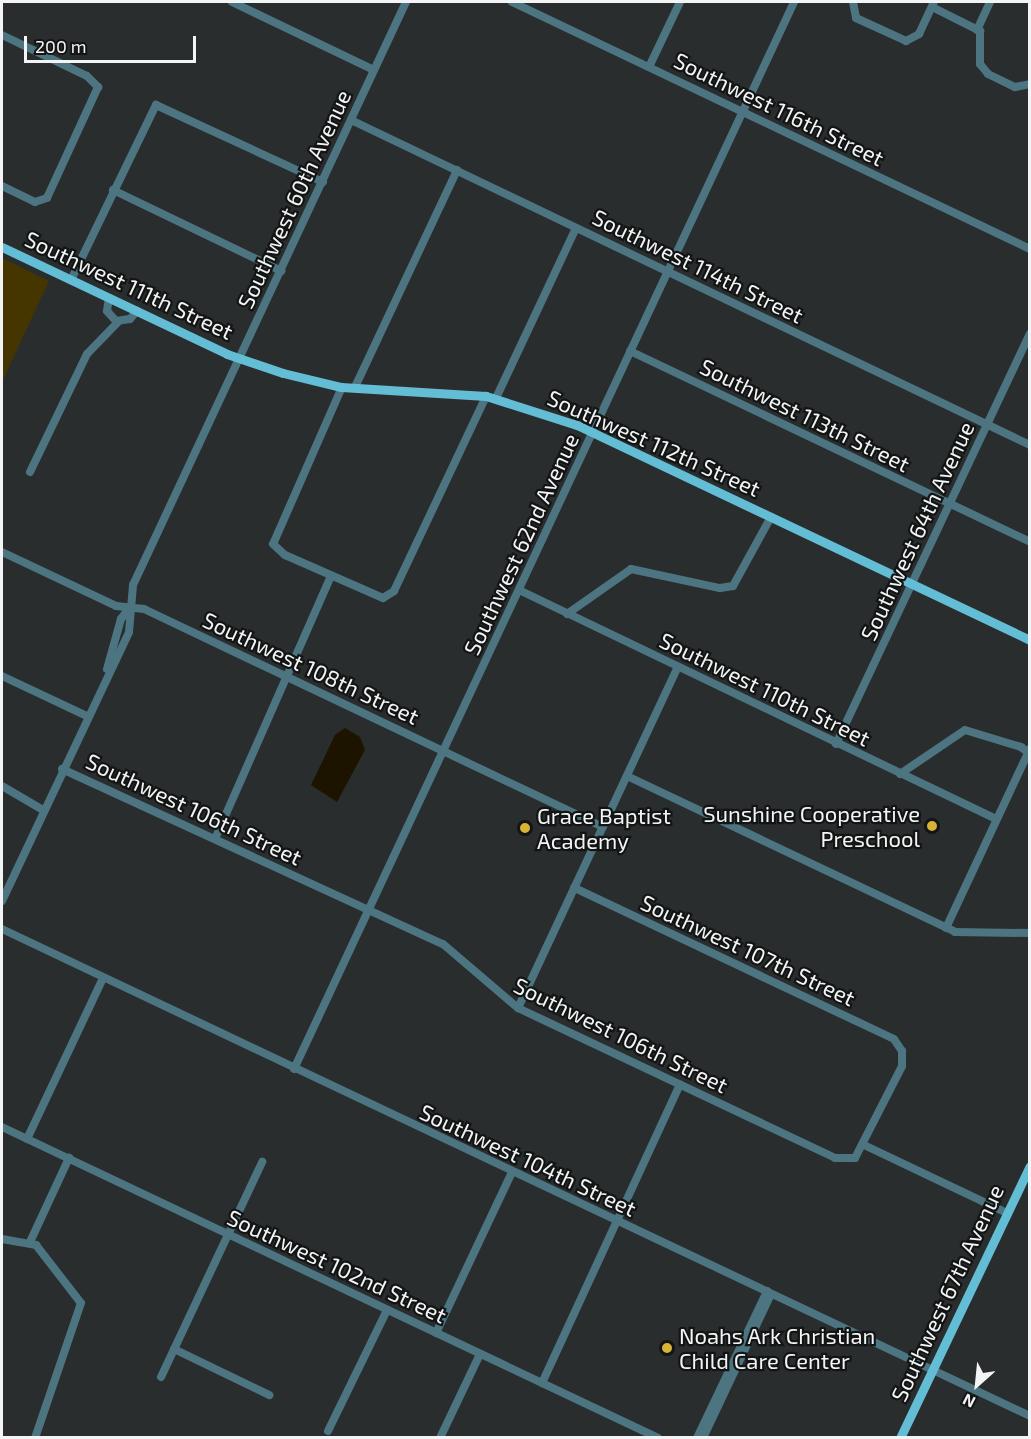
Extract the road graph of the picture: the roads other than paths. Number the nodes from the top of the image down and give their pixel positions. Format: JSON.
{"nodes":[{"id":1,"x":232,"y":2,"type":"edge"},
{"id":2,"x":406,"y":2,"type":"edge"},
{"id":3,"x":512,"y":2,"type":"edge"},
{"id":4,"x":680,"y":2,"type":"edge"},
{"id":5,"x":794,"y":2,"type":"edge"},
{"id":6,"x":853,"y":2,"type":"edge"},
{"id":7,"x":990,"y":2,"type":"edge"},
{"id":8,"x":933,"y":4,"type":"edge"},
{"id":9,"x":977,"y":30,"type":"junction"},
{"id":10,"x":2,"y":35,"type":"edge"},
{"id":11,"x":649,"y":67,"type":"junction"},
{"id":12,"x":374,"y":69,"type":"junction"},
{"id":13,"x":1029,"y":84,"type":"edge"},
{"id":14,"x":742,"y":112,"type":"junction"},
{"id":15,"x":351,"y":120,"type":"junction"},
{"id":16,"x":457,"y":170,"type":"junction"},
{"id":17,"x":323,"y":182,"type":"junction"},
{"id":18,"x":2,"y":186,"type":"edge"},
{"id":19,"x":113,"y":190,"type":"junction"},
{"id":20,"x":576,"y":228,"type":"junction"},
{"id":21,"x":2,"y":246,"type":"edge"},
{"id":22,"x":1029,"y":249,"type":"edge"},
{"id":23,"x":281,"y":271,"type":"junction"},
{"id":24,"x":668,"y":272,"type":"junction"},
{"id":25,"x":71,"y":280,"type":"junction"},
{"id":26,"x":109,"y":298,"type":"junction"},
{"id":27,"x":137,"y":311,"type":"junction"},
{"id":28,"x":115,"y":320,"type":"junction"},
{"id":29,"x":1029,"y":333,"type":"edge"},
{"id":30,"x":630,"y":351,"type":"junction"},
{"id":31,"x":240,"y":359,"type":"junction"},
{"id":32,"x":342,"y":387,"type":"junction"},
{"id":33,"x":355,"y":387,"type":"junction"},
{"id":34,"x":486,"y":396,"type":"junction"},
{"id":35,"x":496,"y":398,"type":"junction"},
{"id":36,"x":986,"y":424,"type":"junction"},
{"id":37,"x":593,"y":432,"type":"junction"},
{"id":38,"x":1029,"y":445,"type":"edge"},
{"id":39,"x":30,"y":472,"type":"dead end"},
{"id":40,"x":949,"y":504,"type":"junction"},
{"id":41,"x":771,"y":517,"type":"junction"},
{"id":42,"x":1029,"y":542,"type":"edge"},
{"id":43,"x":2,"y":552,"type":"edge"},
{"id":44,"x":331,"y":576,"type":"junction"},
{"id":45,"x":912,"y":584,"type":"junction"},
{"id":46,"x":519,"y":590,"type":"junction"},
{"id":47,"x":130,"y":607,"type":"junction"},
{"id":48,"x":567,"y":614,"type":"junction"},
{"id":49,"x":1029,"y":640,"type":"edge"},
{"id":50,"x":678,"y":667,"type":"junction"},
{"id":51,"x":2,"y":676,"type":"edge"},
{"id":52,"x":288,"y":677,"type":"junction"},
{"id":53,"x":87,"y":716,"type":"junction"},
{"id":54,"x":836,"y":744,"type":"junction"},
{"id":55,"x":443,"y":751,"type":"junction"},
{"id":56,"x":1029,"y":752,"type":"edge"},
{"id":57,"x":63,"y":769,"type":"junction"},
{"id":58,"x":900,"y":774,"type":"junction"},
{"id":59,"x":627,"y":776,"type":"junction"},
{"id":60,"x":2,"y":786,"type":"edge"},
{"id":61,"x":45,"y":807,"type":"junction"},
{"id":62,"x":996,"y":819,"type":"junction"},
{"id":63,"x":603,"y":827,"type":"junction"},
{"id":64,"x":215,"y":839,"type":"junction"},
{"id":65,"x":574,"y":888,"type":"junction"},
{"id":66,"x":2,"y":901,"type":"edge"},
{"id":67,"x":369,"y":910,"type":"junction"},
{"id":68,"x":946,"y":928,"type":"junction"},
{"id":69,"x":2,"y":931,"type":"edge"},
{"id":70,"x":1029,"y":933,"type":"edge"},
{"id":71,"x":103,"y":978,"type":"junction"},
{"id":72,"x":518,"y":1008,"type":"junction"},
{"id":73,"x":294,"y":1069,"type":"junction"},
{"id":74,"x":680,"y":1084,"type":"junction"},
{"id":75,"x":2,"y":1127,"type":"edge"},
{"id":76,"x":27,"y":1139,"type":"junction"},
{"id":77,"x":864,"y":1144,"type":"junction"},
{"id":78,"x":69,"y":1158,"type":"junction"},
{"id":79,"x":262,"y":1162,"type":"dead end"},
{"id":80,"x":1029,"y":1166,"type":"edge"},
{"id":81,"x":512,"y":1172,"type":"junction"},
{"id":82,"x":1007,"y":1213,"type":"junction"},
{"id":83,"x":617,"y":1221,"type":"junction"},
{"id":84,"x":228,"y":1235,"type":"junction"},
{"id":85,"x":2,"y":1239,"type":"edge"},
{"id":86,"x":30,"y":1242,"type":"junction"},
{"id":87,"x":769,"y":1292,"type":"junction"},
{"id":88,"x":387,"y":1310,"type":"junction"},
{"id":89,"x":436,"y":1333,"type":"junction"},
{"id":90,"x":174,"y":1349,"type":"junction"},
{"id":91,"x":480,"y":1354,"type":"junction"},
{"id":92,"x":932,"y":1370,"type":"junction"},
{"id":93,"x":161,"y":1377,"type":"dead end"},
{"id":94,"x":542,"y":1383,"type":"junction"},
{"id":95,"x":269,"y":1395,"type":"dead end"},
{"id":96,"x":1029,"y":1416,"type":"edge"},
{"id":97,"x":328,"y":1431,"type":"dead end"},
{"id":98,"x":34,"y":1437,"type":"edge"},
{"id":99,"x":440,"y":1437,"type":"edge"},
{"id":100,"x":658,"y":1437,"type":"edge"},
{"id":101,"x":697,"y":1437,"type":"edge"},
{"id":102,"x":703,"y":1437,"type":"edge"},
{"id":103,"x":900,"y":1437,"type":"edge"}],
"edges":[{"from":1,"to":12,"type":"street"},
{"from":2,"to":12,"type":"street","name":"Southwest 60th Avenue"},
{"from":3,"to":11,"type":"street","name":"Southwest 116th Street"},
{"from":4,"to":11,"type":"street"},
{"from":5,"to":14,"type":"street","name":"Southwest 62nd Avenue"},
{"from":6,"to":8,"type":"street"},
{"from":7,"to":9,"type":"street"},
{"from":8,"to":9,"type":"street"},
{"from":9,"to":13,"type":"street"},
{"from":10,"to":18,"type":"street"},
{"from":11,"to":14,"type":"street","name":"Southwest 116th Street"},
{"from":12,"to":15,"type":"street","name":"Southwest 60th Avenue"},
{"from":14,"to":22,"type":"street","name":"Southwest 116th Street"},
{"from":14,"to":24,"type":"street","name":"Southwest 62nd Avenue"},
{"from":15,"to":16,"type":"street","name":"Southwest 114th Street"},
{"from":15,"to":17,"type":"street","name":"Southwest 60th Avenue"},
{"from":16,"to":20,"type":"street","name":"Southwest 114th Street"},
{"from":16,"to":33,"type":"street"},
{"from":17,"to":19,"type":"street"},
{"from":17,"to":23,"type":"street","name":"Southwest 60th Avenue"},
{"from":19,"to":23,"type":"street"},
{"from":19,"to":25,"type":"street"},
{"from":20,"to":24,"type":"street","name":"Southwest 114th Street"},
{"from":20,"to":35,"type":"street"},
{"from":21,"to":25,"type":"main road","name":"Southwest 111th Street"},
{"from":23,"to":31,"type":"street","name":"Southwest 60th Avenue"},
{"from":24,"to":30,"type":"street","name":"Southwest 62nd Avenue"},
{"from":24,"to":36,"type":"street","name":"Southwest 114th Street"},
{"from":25,"to":26,"type":"main road","name":"Southwest 111th Street"},
{"from":26,"to":27,"type":"main road","name":"Southwest 111th Street"},
{"from":26,"to":28,"type":"street"},
{"from":27,"to":28,"type":"street"},
{"from":27,"to":31,"type":"main road","name":"Southwest 111th Street"},
{"from":28,"to":39,"type":"street"},
{"from":29,"to":36,"type":"street","name":"Southwest 64th Avenue"},
{"from":30,"to":37,"type":"street","name":"Southwest 62nd Avenue"},
{"from":30,"to":40,"type":"street","name":"Southwest 113th Street"},
{"from":31,"to":32,"type":"main road","name":"Southwest 112th Street"},
{"from":31,"to":47,"type":"street","name":"Southwest 60th Avenue"},
{"from":32,"to":33,"type":"main road","name":"Southwest 112th Street"},
{"from":32,"to":44,"type":"street"},
{"from":33,"to":34,"type":"main road","name":"Southwest 112th Street"},
{"from":34,"to":35,"type":"main road","name":"Southwest 112th Street"},
{"from":34,"to":44,"type":"street"},
{"from":35,"to":37,"type":"main road","name":"Southwest 112th Street"},
{"from":36,"to":38,"type":"street","name":"Southwest 114th Street"},
{"from":36,"to":40,"type":"street","name":"Southwest 64th Avenue"},
{"from":37,"to":41,"type":"main road","name":"Southwest 112th Street"},
{"from":37,"to":46,"type":"street","name":"Southwest 62nd Avenue"},
{"from":40,"to":42,"type":"street","name":"Southwest 113th Street"},
{"from":40,"to":45,"type":"street","name":"Southwest 64th Avenue"},
{"from":41,"to":45,"type":"main road","name":"Southwest 112th Street"},
{"from":41,"to":48,"type":"street"},
{"from":43,"to":47,"type":"street","name":"Southwest 108th Street"},
{"from":44,"to":52,"type":"street"},
{"from":45,"to":49,"type":"main road","name":"Southwest 112th Street"},
{"from":45,"to":54,"type":"street","name":"Southwest 64th Avenue"},
{"from":46,"to":48,"type":"street","name":"Southwest 110th Street"},
{"from":46,"to":55,"type":"street","name":"Southwest 62nd Avenue"},
{"from":47,"to":52,"type":"street","name":"Southwest 108th Street"},
{"from":47,"to":53,"type":"street","name":"Southwest 60th Avenue"},
{"from":48,"to":50,"type":"street","name":"Southwest 110th Street"},
{"from":50,"to":54,"type":"street","name":"Southwest 110th Street"},
{"from":50,"to":59,"type":"street"},
{"from":51,"to":53,"type":"street"},
{"from":52,"to":55,"type":"street","name":"Southwest 108th Street"},
{"from":52,"to":64,"type":"street"},
{"from":53,"to":57,"type":"street","name":"Southwest 60th Avenue"},
{"from":54,"to":58,"type":"street","name":"Southwest 110th Street"},
{"from":55,"to":63,"type":"street","name":"Southwest 108th Street"},
{"from":55,"to":67,"type":"street","name":"Southwest 62nd Avenue"},
{"from":56,"to":58,"type":"street"},
{"from":56,"to":62,"type":"street"},
{"from":57,"to":61,"type":"street","name":"Southwest 60th Avenue"},
{"from":57,"to":64,"type":"street","name":"Southwest 106th Street"},
{"from":58,"to":62,"type":"street","name":"Southwest 110th Street"},
{"from":59,"to":63,"type":"street"},
{"from":59,"to":68,"type":"street"},
{"from":60,"to":61,"type":"street"},
{"from":61,"to":66,"type":"street","name":"Southwest 60th Avenue"},
{"from":62,"to":68,"type":"street"},
{"from":63,"to":65,"type":"street"},
{"from":64,"to":67,"type":"street","name":"Southwest 106th Street"},
{"from":65,"to":72,"type":"street"},
{"from":65,"to":77,"type":"street","name":"Southwest 107th Street"},
{"from":67,"to":72,"type":"street","name":"Southwest 106th Street"},
{"from":67,"to":73,"type":"street","name":"Southwest 62nd Avenue"},
{"from":68,"to":70,"type":"street"},
{"from":69,"to":71,"type":"street","name":"Southwest 104th Street"},
{"from":71,"to":73,"type":"street","name":"Southwest 104th Street"},
{"from":71,"to":76,"type":"street"},
{"from":72,"to":74,"type":"street","name":"Southwest 106th Street"},
{"from":73,"to":81,"type":"street","name":"Southwest 104th Street"},
{"from":74,"to":77,"type":"street","name":"Southwest 106th Street"},
{"from":74,"to":83,"type":"street"},
{"from":75,"to":76,"type":"street","name":"Southwest 102nd Street"},
{"from":76,"to":78,"type":"street","name":"Southwest 102nd Street"},
{"from":77,"to":82,"type":"street"},
{"from":78,"to":84,"type":"street","name":"Southwest 102nd Street"},
{"from":78,"to":86,"type":"street"},
{"from":79,"to":84,"type":"street"},
{"from":80,"to":82,"type":"main road","name":"Southwest 67th Avenue"},
{"from":81,"to":83,"type":"street","name":"Southwest 104th Street"},
{"from":81,"to":89,"type":"street"},
{"from":82,"to":92,"type":"main road","name":"Southwest 67th Avenue"},
{"from":83,"to":87,"type":"street","name":"Southwest 104th Street"},
{"from":83,"to":94,"type":"street"},
{"from":84,"to":88,"type":"street","name":"Southwest 102nd Street"},
{"from":84,"to":90,"type":"street"},
{"from":85,"to":86,"type":"street"},
{"from":86,"to":98,"type":"street"},
{"from":87,"to":92,"type":"street","name":"Southwest 104th Street"},
{"from":87,"to":101,"type":"street"},
{"from":87,"to":102,"type":"street"},
{"from":88,"to":89,"type":"street","name":"Southwest 102nd Street"},
{"from":88,"to":97,"type":"street"},
{"from":89,"to":91,"type":"street","name":"Southwest 102nd Street"},
{"from":90,"to":93,"type":"street"},
{"from":90,"to":95,"type":"street"},
{"from":91,"to":94,"type":"street","name":"Southwest 102nd Street"},
{"from":91,"to":99,"type":"street"},
{"from":92,"to":96,"type":"street","name":"Southwest 104th Street"},
{"from":92,"to":103,"type":"main road","name":"Southwest 67th Avenue"},
{"from":94,"to":100,"type":"street","name":"Southwest 102nd Street"}]}
